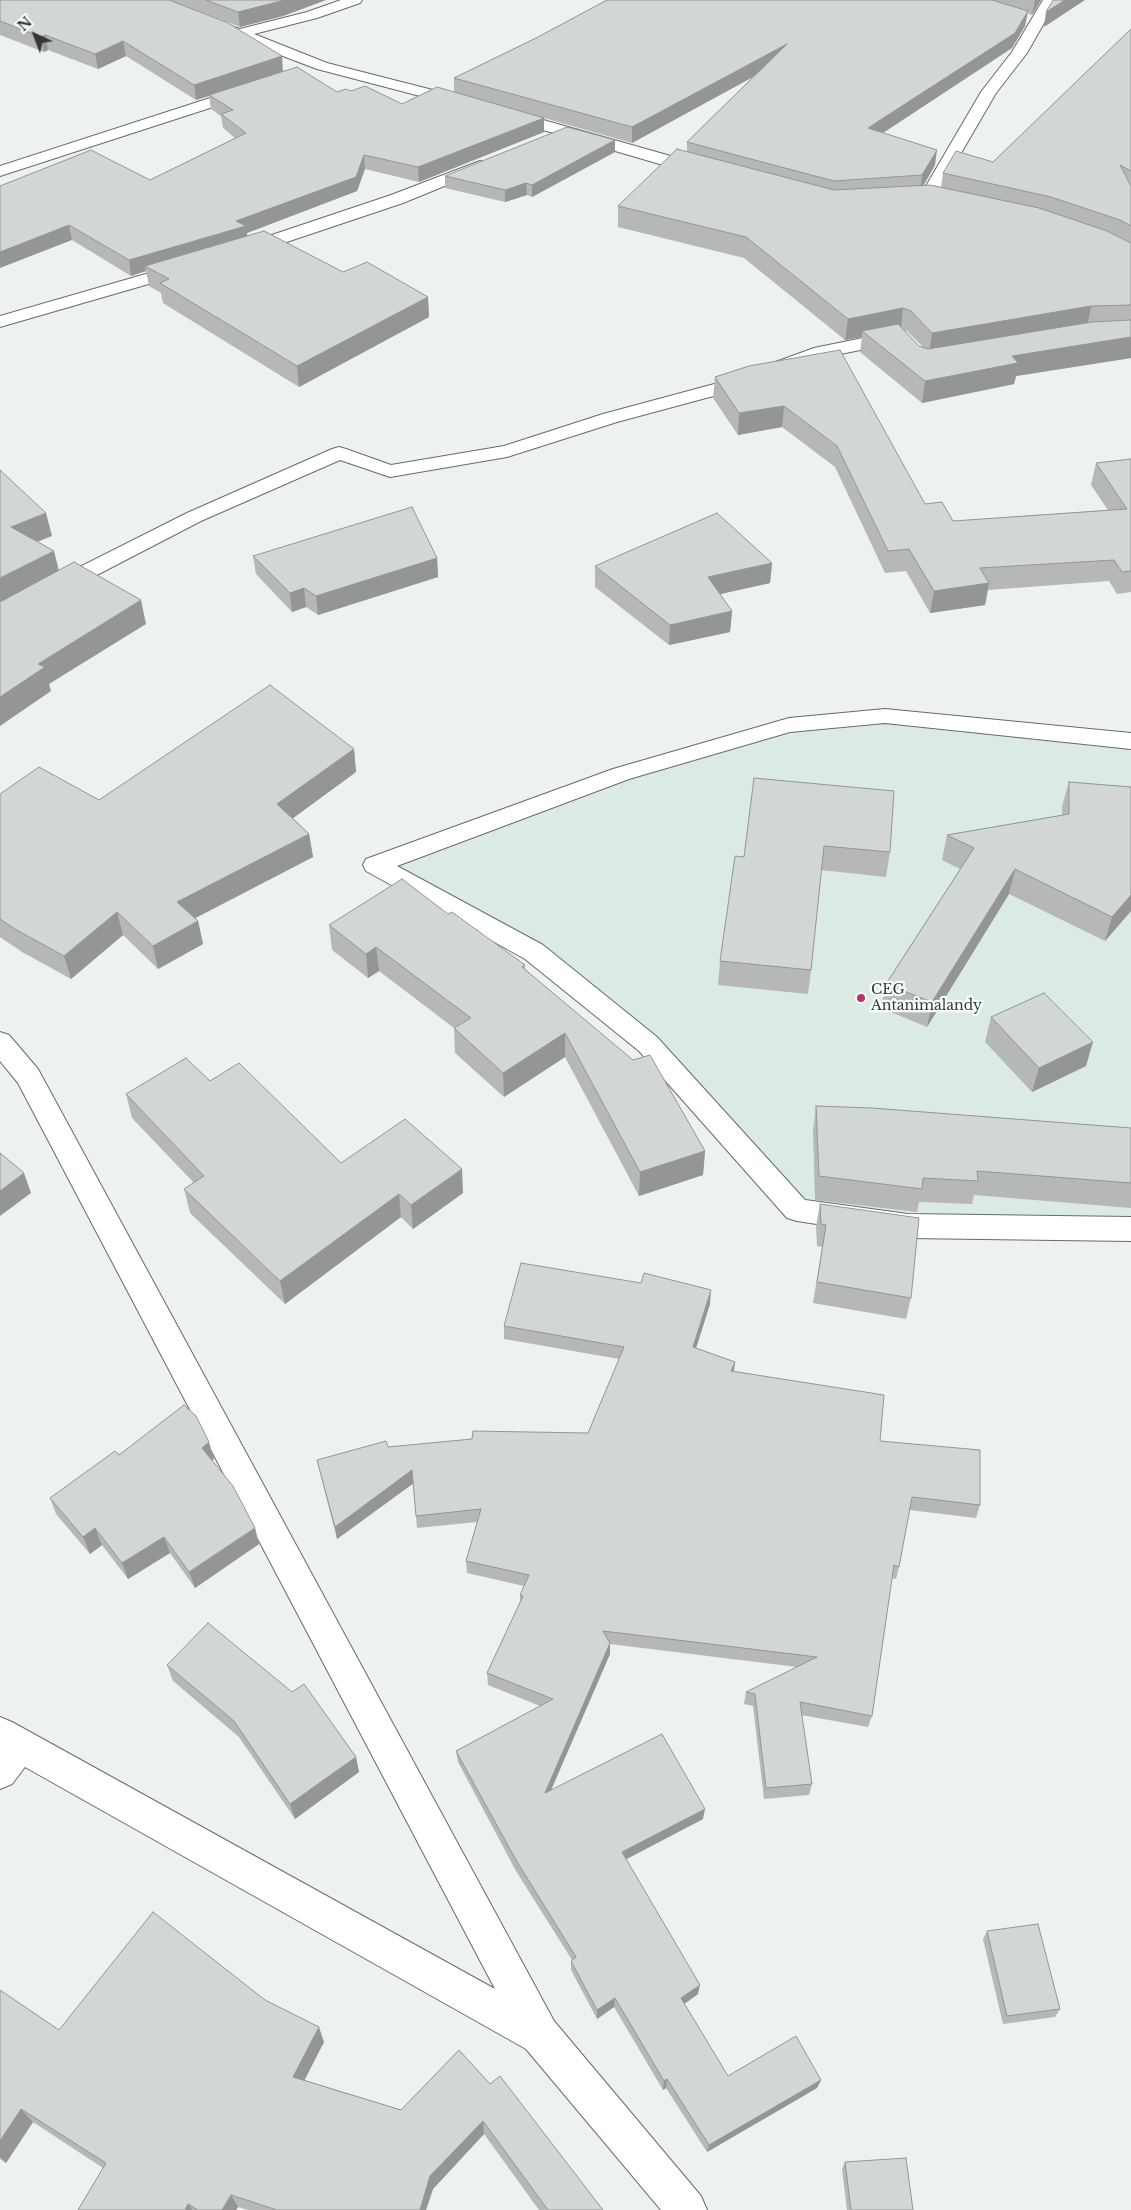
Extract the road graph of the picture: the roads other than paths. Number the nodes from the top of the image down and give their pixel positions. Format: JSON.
{"nodes":[{"id":1,"x":354,"y":0,"type":"edge"},
{"id":2,"x":1050,"y":0,"type":"edge"},
{"id":3,"x":1020,"y":17,"type":"edge"},
{"id":4,"x":1036,"y":23,"type":"junction"},
{"id":5,"x":211,"y":24,"type":"edge"},
{"id":6,"x":238,"y":34,"type":"junction"},
{"id":7,"x":322,"y":66,"type":"junction"},
{"id":8,"x":303,"y":72,"type":"edge"},
{"id":9,"x":256,"y":88,"type":"edge"},
{"id":10,"x":474,"y":105,"type":"edge"},
{"id":11,"x":493,"y":110,"type":"edge"},
{"id":12,"x":567,"y":131,"type":"junction"},
{"id":13,"x":540,"y":142,"type":"edge"},
{"id":14,"x":495,"y":160,"type":"edge"},
{"id":15,"x":0,"y":171,"type":"edge"},
{"id":16,"x":719,"y":175,"type":"edge"},
{"id":17,"x":927,"y":198,"type":"junction"},
{"id":18,"x":908,"y":200,"type":"edge"},
{"id":19,"x":946,"y":202,"type":"edge"},
{"id":20,"x":226,"y":255,"type":"edge"},
{"id":21,"x":198,"y":264,"type":"edge"},
{"id":22,"x":0,"y":322,"type":"edge"},
{"id":23,"x":912,"y":349,"type":"edge"},
{"id":24,"x":0,"y":618,"type":"edge"},
{"id":25,"x":1131,"y":741,"type":"edge"},
{"id":26,"x":0,"y":1042,"type":"edge"},
{"id":27,"x":1131,"y":1229,"type":"edge"},
{"id":28,"x":7,"y":1751,"type":"edge"},
{"id":29,"x":540,"y":2035,"type":"junction"},
{"id":30,"x":686,"y":2210,"type":"edge"}],
"edges":[{"from":1,"to":6,"type":"street"},
{"from":2,"to":4,"type":"street"},
{"from":3,"to":4,"type":"street"},
{"from":4,"to":17,"type":"street"},
{"from":5,"to":6,"type":"street"},
{"from":6,"to":7,"type":"street"},
{"from":7,"to":8,"type":"street"},
{"from":7,"to":10,"type":"street"},
{"from":9,"to":15,"type":"street"},
{"from":11,"to":12,"type":"street"},
{"from":12,"to":13,"type":"street"},
{"from":12,"to":16,"type":"street"},
{"from":14,"to":20,"type":"street"},
{"from":17,"to":18,"type":"street"},
{"from":17,"to":19,"type":"street"},
{"from":21,"to":22,"type":"street"},
{"from":23,"to":24,"type":"street"},
{"from":25,"to":27,"type":"street"},
{"from":26,"to":29,"type":"street"},
{"from":28,"to":29,"type":"street"},
{"from":29,"to":30,"type":"street"}]}
